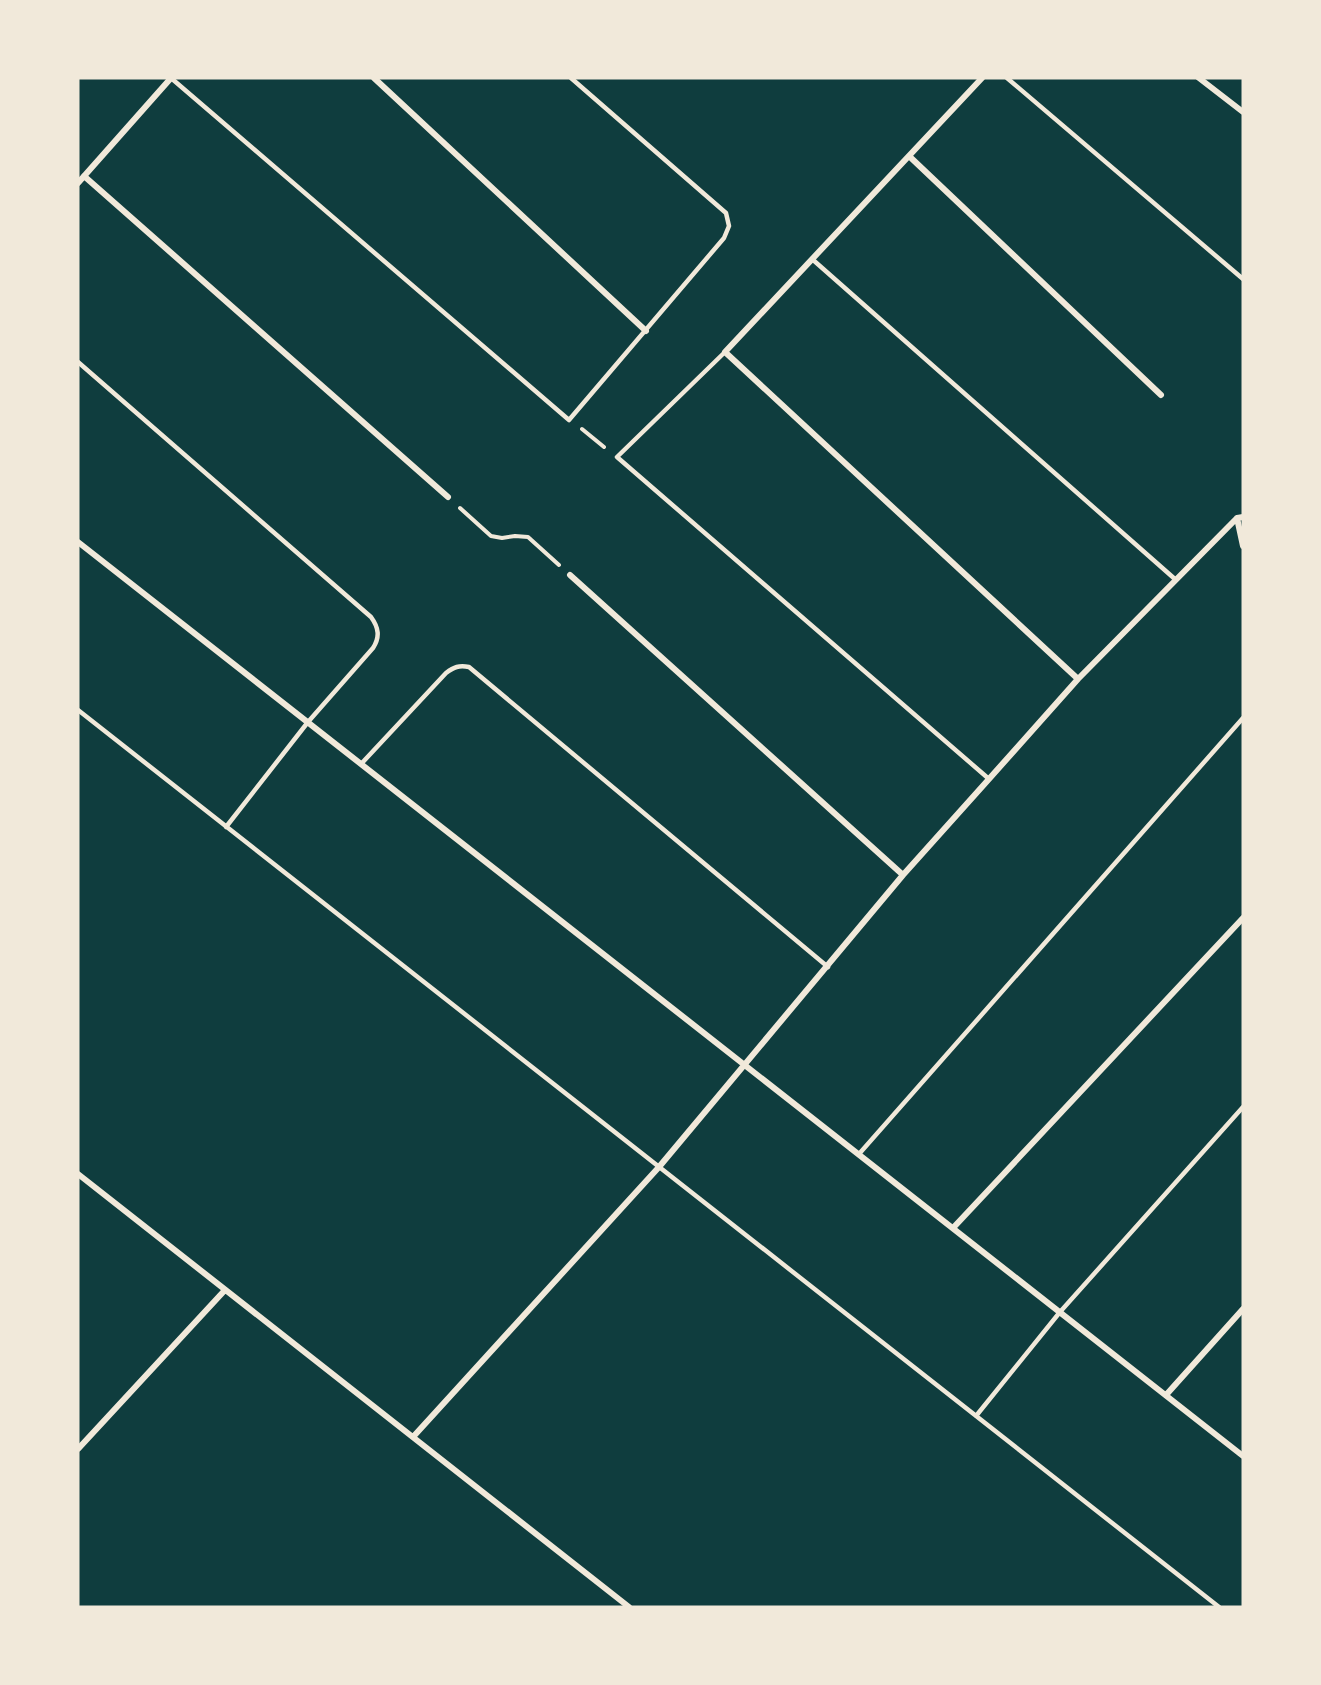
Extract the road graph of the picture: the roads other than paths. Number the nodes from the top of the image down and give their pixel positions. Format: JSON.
{"nodes":[{"id":1,"x":171,"y":78,"type":"edge"},
{"id":2,"x":374,"y":78,"type":"edge"},
{"id":3,"x":571,"y":78,"type":"edge"},
{"id":4,"x":982,"y":78,"type":"edge"},
{"id":5,"x":1006,"y":78,"type":"edge"},
{"id":6,"x":1199,"y":78,"type":"edge"},
{"id":7,"x":1243,"y":112,"type":"edge"},
{"id":8,"x":909,"y":156,"type":"junction"},
{"id":9,"x":84,"y":176,"type":"junction"},
{"id":10,"x":78,"y":183,"type":"edge"},
{"id":11,"x":812,"y":259,"type":"junction"},
{"id":12,"x":1243,"y":279,"type":"edge"},
{"id":13,"x":646,"y":331,"type":"junction"},
{"id":14,"x":724,"y":352,"type":"junction"},
{"id":15,"x":78,"y":362,"type":"edge"},
{"id":16,"x":1161,"y":395,"type":"dead end"},
{"id":17,"x":448,"y":497,"type":"road end"},
{"id":18,"x":1240,"y":517,"type":"edge"},
{"id":19,"x":78,"y":542,"type":"edge"},
{"id":20,"x":1243,"y":546,"type":"edge"},
{"id":21,"x":570,"y":575,"type":"road end"},
{"id":22,"x":1176,"y":580,"type":"junction"},
{"id":23,"x":1078,"y":679,"type":"junction"},
{"id":24,"x":78,"y":710,"type":"edge"},
{"id":25,"x":1243,"y":718,"type":"edge"},
{"id":26,"x":308,"y":722,"type":"junction"},
{"id":27,"x":361,"y":764,"type":"junction"},
{"id":28,"x":989,"y":779,"type":"junction"},
{"id":29,"x":226,"y":827,"type":"junction"},
{"id":30,"x":903,"y":875,"type":"junction"},
{"id":31,"x":1243,"y":918,"type":"edge"},
{"id":32,"x":828,"y":967,"type":"junction"},
{"id":33,"x":745,"y":1065,"type":"junction"},
{"id":34,"x":1243,"y":1107,"type":"edge"},
{"id":35,"x":859,"y":1154,"type":"junction"},
{"id":36,"x":659,"y":1167,"type":"junction"},
{"id":37,"x":78,"y":1174,"type":"edge"},
{"id":38,"x":953,"y":1228,"type":"junction"},
{"id":39,"x":225,"y":1290,"type":"junction"},
{"id":40,"x":1243,"y":1309,"type":"edge"},
{"id":41,"x":1060,"y":1312,"type":"junction"},
{"id":42,"x":1166,"y":1395,"type":"junction"},
{"id":43,"x":976,"y":1416,"type":"junction"},
{"id":44,"x":412,"y":1437,"type":"junction"},
{"id":45,"x":78,"y":1449,"type":"edge"},
{"id":46,"x":1243,"y":1455,"type":"edge"},
{"id":47,"x":629,"y":1607,"type":"edge"},
{"id":48,"x":1219,"y":1607,"type":"edge"}],
"edges":[{"from":1,"to":9,"type":"street"},
{"from":1,"to":13,"type":"lane"},
{"from":2,"to":13,"type":"street"},
{"from":3,"to":13,"type":"lane"},
{"from":4,"to":8,"type":"street"},
{"from":5,"to":12,"type":"lane"},
{"from":6,"to":7,"type":"street"},
{"from":8,"to":11,"type":"street"},
{"from":8,"to":16,"type":"street"},
{"from":9,"to":10,"type":"street"},
{"from":9,"to":17,"type":"street"},
{"from":11,"to":14,"type":"street"},
{"from":11,"to":22,"type":"lane"},
{"from":14,"to":23,"type":"street"},
{"from":14,"to":28,"type":"lane"},
{"from":15,"to":26,"type":"lane"},
{"from":18,"to":20,"type":"street"},
{"from":18,"to":22,"type":"street"},
{"from":19,"to":26,"type":"street"},
{"from":21,"to":30,"type":"street"},
{"from":22,"to":23,"type":"street"},
{"from":23,"to":28,"type":"street"},
{"from":24,"to":29,"type":"lane"},
{"from":25,"to":35,"type":"lane"},
{"from":26,"to":27,"type":"street"},
{"from":26,"to":29,"type":"lane"},
{"from":27,"to":32,"type":"lane"},
{"from":27,"to":33,"type":"street"},
{"from":28,"to":30,"type":"street"},
{"from":29,"to":36,"type":"lane"},
{"from":30,"to":32,"type":"street"},
{"from":31,"to":38,"type":"street"},
{"from":32,"to":33,"type":"street"},
{"from":33,"to":35,"type":"street"},
{"from":33,"to":36,"type":"street"},
{"from":34,"to":41,"type":"lane"},
{"from":35,"to":38,"type":"street"},
{"from":36,"to":43,"type":"lane"},
{"from":36,"to":44,"type":"street"},
{"from":37,"to":39,"type":"street"},
{"from":38,"to":41,"type":"street"},
{"from":39,"to":44,"type":"street"},
{"from":39,"to":45,"type":"street"},
{"from":40,"to":42,"type":"street"},
{"from":41,"to":42,"type":"street"},
{"from":41,"to":43,"type":"lane"},
{"from":42,"to":46,"type":"street"},
{"from":43,"to":48,"type":"lane"},
{"from":44,"to":47,"type":"street"}]}
